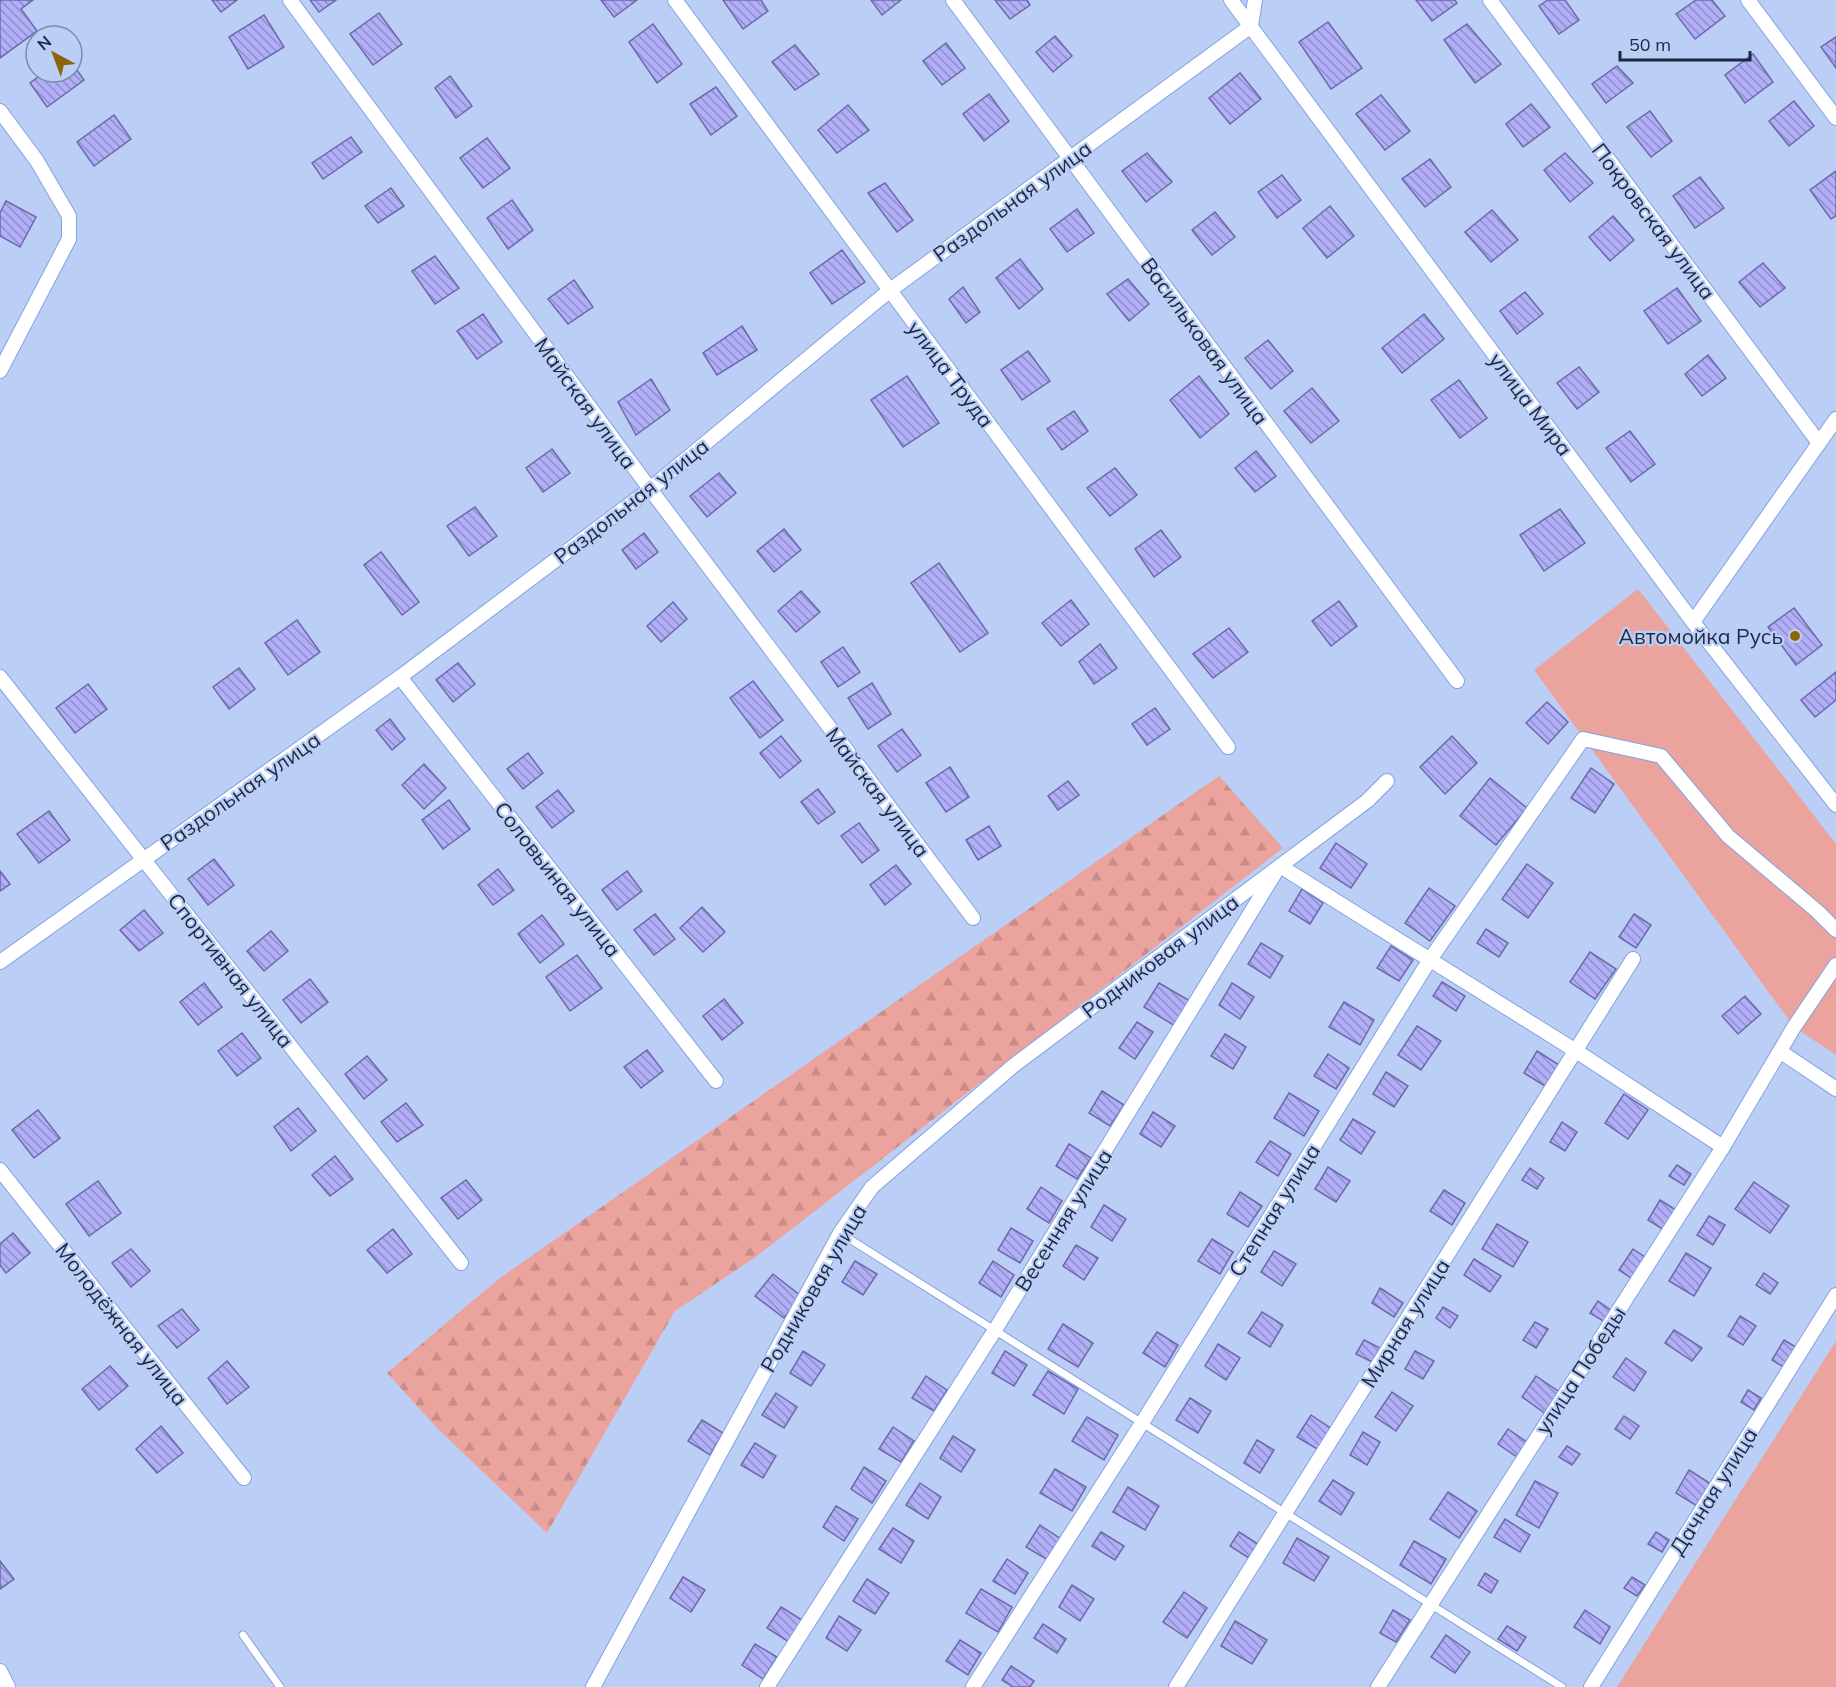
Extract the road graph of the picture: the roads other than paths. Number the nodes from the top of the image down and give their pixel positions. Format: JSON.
{"nodes":[{"id":1,"x":290,"y":0,"type":"edge"},
{"id":2,"x":675,"y":0,"type":"edge"},
{"id":3,"x":953,"y":0,"type":"edge"},
{"id":4,"x":1231,"y":0,"type":"edge"},
{"id":5,"x":1254,"y":0,"type":"edge"},
{"id":6,"x":1490,"y":0,"type":"edge"},
{"id":7,"x":1748,"y":0,"type":"edge"},
{"id":8,"x":1251,"y":26,"type":"junction"},
{"id":9,"x":0,"y":111,"type":"edge"},
{"id":10,"x":1836,"y":118,"type":"edge"},
{"id":11,"x":1070,"y":158,"type":"junction"},
{"id":12,"x":889,"y":291,"type":"junction"},
{"id":13,"x":5,"y":352,"type":"edge"},
{"id":14,"x":0,"y":371,"type":"edge"},
{"id":15,"x":1836,"y":419,"type":"edge"},
{"id":16,"x":1819,"y":443,"type":"junction"},
{"id":17,"x":650,"y":489,"type":"junction"},
{"id":18,"x":1693,"y":622,"type":"junction"},
{"id":19,"x":0,"y":677,"type":"edge"},
{"id":20,"x":400,"y":678,"type":"junction"},
{"id":21,"x":1457,"y":681,"type":"dead end"},
{"id":22,"x":1228,"y":747,"type":"dead end"},
{"id":23,"x":1388,"y":781,"type":"dead end"},
{"id":24,"x":1836,"y":805,"type":"edge"},
{"id":25,"x":144,"y":859,"type":"junction"},
{"id":26,"x":1280,"y":866,"type":"junction"},
{"id":27,"x":973,"y":918,"type":"dead end"},
{"id":28,"x":1836,"y":930,"type":"edge"},
{"id":29,"x":1633,"y":959,"type":"dead end"},
{"id":30,"x":1429,"y":961,"type":"junction"},
{"id":31,"x":0,"y":963,"type":"edge"},
{"id":32,"x":1836,"y":965,"type":"edge"},
{"id":33,"x":1576,"y":1051,"type":"junction"},
{"id":34,"x":1781,"y":1052,"type":"junction"},
{"id":35,"x":716,"y":1081,"type":"dead end"},
{"id":36,"x":1836,"y":1089,"type":"edge"},
{"id":37,"x":1723,"y":1148,"type":"junction"},
{"id":38,"x":0,"y":1170,"type":"edge"},
{"id":39,"x":840,"y":1233,"type":"junction"},
{"id":40,"x":461,"y":1263,"type":"dead end"},
{"id":41,"x":1836,"y":1295,"type":"edge"},
{"id":42,"x":995,"y":1330,"type":"junction"},
{"id":43,"x":1142,"y":1423,"type":"junction"},
{"id":44,"x":244,"y":1478,"type":"dead end"},
{"id":45,"x":1285,"y":1513,"type":"junction"},
{"id":46,"x":1430,"y":1604,"type":"junction"},
{"id":47,"x":243,"y":1635,"type":"dead end"},
{"id":48,"x":0,"y":1671,"type":"edge"},
{"id":49,"x":8,"y":1687,"type":"edge"},
{"id":50,"x":280,"y":1687,"type":"edge"},
{"id":51,"x":593,"y":1687,"type":"edge"},
{"id":52,"x":767,"y":1687,"type":"edge"},
{"id":53,"x":973,"y":1687,"type":"edge"},
{"id":54,"x":1176,"y":1687,"type":"edge"},
{"id":55,"x":1378,"y":1687,"type":"edge"},
{"id":56,"x":1562,"y":1687,"type":"edge"},
{"id":57,"x":1591,"y":1687,"type":"edge"}],
"edges":[{"from":1,"to":17,"type":"street","name":"Майская улица"},
{"from":2,"to":12,"type":"street","name":"улица Труда"},
{"from":3,"to":11,"type":"street","name":"Васильковая улица"},
{"from":4,"to":8,"type":"street","name":"улица Мира"},
{"from":5,"to":8,"type":"street"},
{"from":6,"to":16,"type":"street","name":"Покровская улица"},
{"from":7,"to":10,"type":"street"},
{"from":8,"to":11,"type":"street","name":"Раздольная улица"},
{"from":8,"to":18,"type":"street","name":"улица Мира"},
{"from":9,"to":13,"type":"street"},
{"from":11,"to":12,"type":"street","name":"Раздольная улица"},
{"from":11,"to":21,"type":"street","name":"Васильковая улица"},
{"from":12,"to":17,"type":"street","name":"Раздольная улица"},
{"from":12,"to":22,"type":"street","name":"улица Труда"},
{"from":13,"to":14,"type":"street"},
{"from":15,"to":16,"type":"street"},
{"from":16,"to":18,"type":"street"},
{"from":17,"to":20,"type":"street","name":"Раздольная улица"},
{"from":17,"to":27,"type":"street","name":"Майская улица"},
{"from":18,"to":24,"type":"street","name":"улица Мира"},
{"from":19,"to":25,"type":"street","name":"Спортивная улица"},
{"from":20,"to":25,"type":"street","name":"Раздольная улица"},
{"from":20,"to":35,"type":"street","name":"Соловьиная улица"},
{"from":23,"to":26,"type":"street","name":"Весенняя улица"},
{"from":25,"to":31,"type":"street","name":"Раздольная улица"},
{"from":25,"to":40,"type":"street","name":"Спортивная улица"},
{"from":26,"to":30,"type":"street"},
{"from":26,"to":39,"type":"street","name":"Родниковая улица"},
{"from":26,"to":42,"type":"street","name":"Весенняя улица"},
{"from":28,"to":30,"type":"street","name":"Степная улица"},
{"from":29,"to":33,"type":"street","name":"Мирная улица"},
{"from":30,"to":33,"type":"street"},
{"from":30,"to":43,"type":"street","name":"Степная улица"},
{"from":32,"to":34,"type":"street","name":"улица Победы"},
{"from":33,"to":37,"type":"street"},
{"from":33,"to":45,"type":"street","name":"Мирная улица"},
{"from":34,"to":36,"type":"street"},
{"from":34,"to":37,"type":"street","name":"улица Победы"},
{"from":37,"to":46,"type":"street","name":"улица Победы"},
{"from":38,"to":44,"type":"street","name":"Молодёжная улица"},
{"from":39,"to":42,"type":"lane"},
{"from":39,"to":51,"type":"street","name":"Родниковая улица"},
{"from":41,"to":57,"type":"street","name":"Дачная улица"},
{"from":42,"to":43,"type":"lane"},
{"from":42,"to":52,"type":"street","name":"Весенняя улица"},
{"from":43,"to":45,"type":"lane"},
{"from":43,"to":53,"type":"street","name":"Степная улица"},
{"from":45,"to":46,"type":"lane"},
{"from":45,"to":54,"type":"street","name":"Мирная улица"},
{"from":46,"to":55,"type":"street","name":"улица Победы"},
{"from":46,"to":56,"type":"lane"},
{"from":47,"to":50,"type":"lane"},
{"from":48,"to":49,"type":"street"}]}
